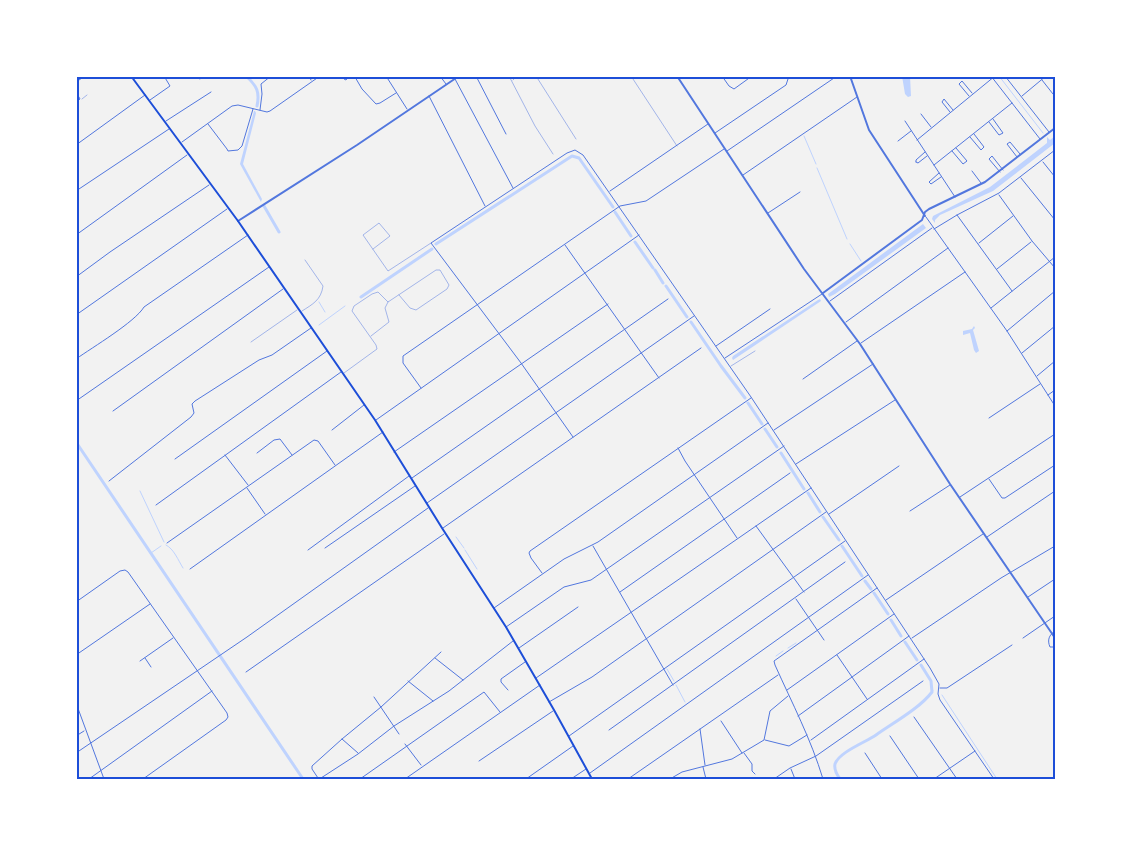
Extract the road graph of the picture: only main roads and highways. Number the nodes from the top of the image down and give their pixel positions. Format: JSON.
{"nodes":[{"id":1,"x":131,"y":76,"type":"edge"},
{"id":2,"x":592,"y":779,"type":"edge"}],
"edges":[{"from":1,"to":2,"type":"main road"}]}
